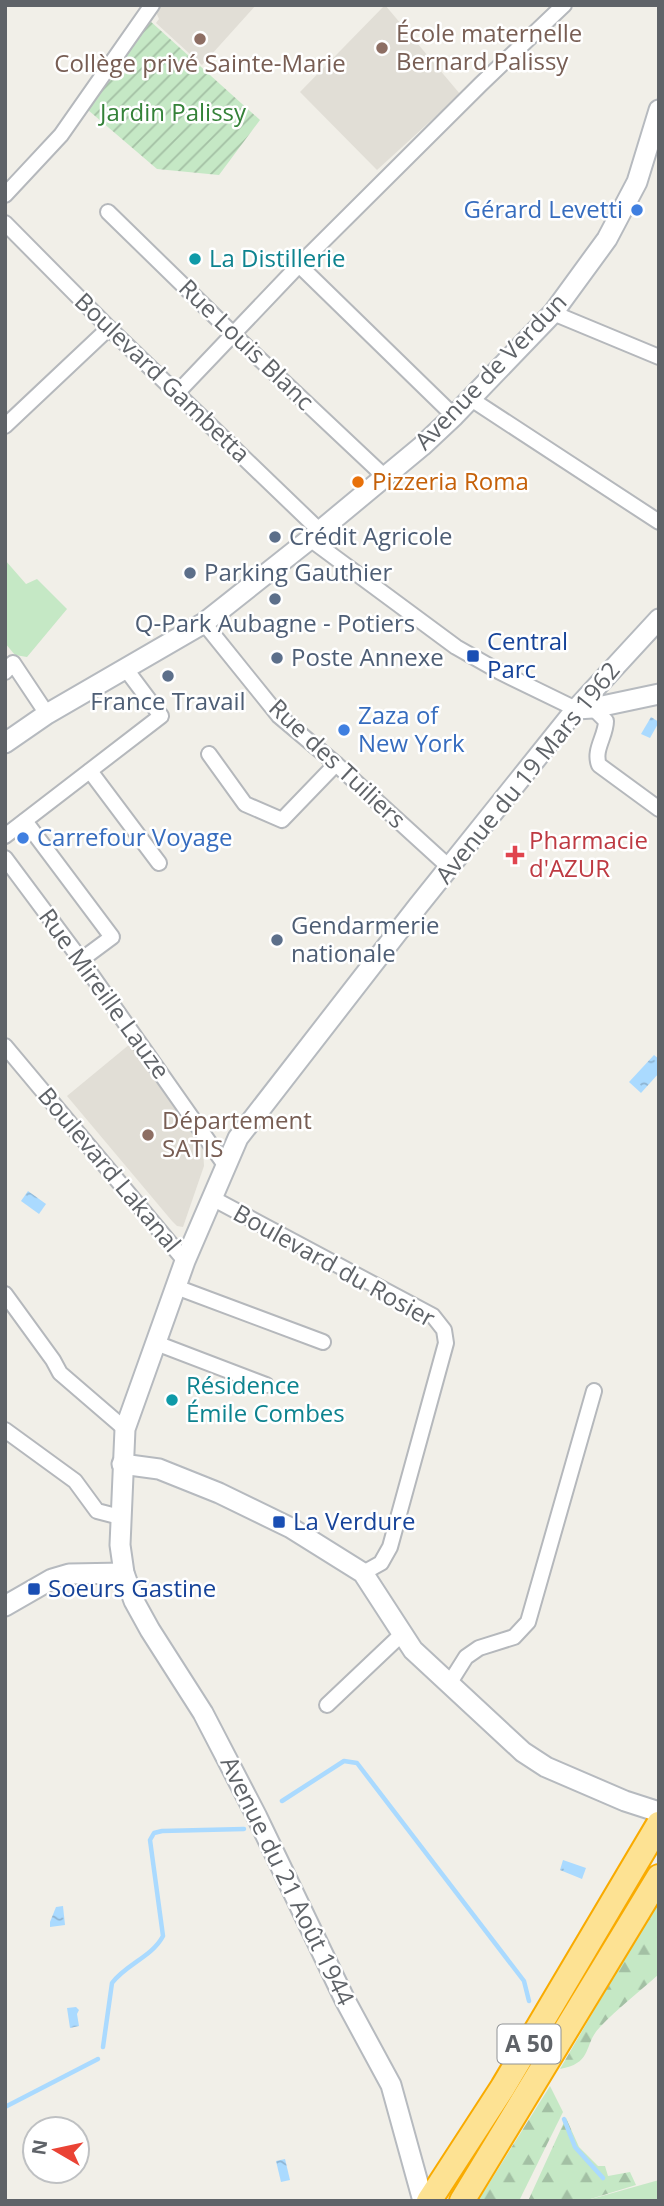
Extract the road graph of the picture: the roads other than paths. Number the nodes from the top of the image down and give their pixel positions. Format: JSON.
{"nodes":[{"id":1,"x":152,"y":5,"type":"edge"},
{"id":2,"x":564,"y":5,"type":"edge"},
{"id":3,"x":659,"y":110,"type":"edge"},
{"id":4,"x":655,"y":133,"type":"edge"},
{"id":5,"x":5,"y":195,"type":"edge"},
{"id":6,"x":108,"y":212,"type":"dead end"},
{"id":7,"x":5,"y":223,"type":"edge"},
{"id":8,"x":299,"y":265,"type":"junction"},
{"id":9,"x":553,"y":313,"type":"junction"},
{"id":10,"x":109,"y":328,"type":"junction"},
{"id":11,"x":233,"y":334,"type":"junction"},
{"id":12,"x":659,"y":357,"type":"edge"},
{"id":13,"x":178,"y":392,"type":"junction"},
{"id":14,"x":471,"y":399,"type":"junction"},
{"id":15,"x":454,"y":416,"type":"junction"},
{"id":16,"x":5,"y":426,"type":"edge"},
{"id":17,"x":385,"y":477,"type":"junction"},
{"id":18,"x":659,"y":522,"type":"edge"},
{"id":19,"x":315,"y":535,"type":"junction"},
{"id":20,"x":659,"y":619,"type":"edge"},
{"id":21,"x":204,"y":623,"type":"junction"},
{"id":22,"x":125,"y":668,"type":"junction"},
{"id":23,"x":5,"y":672,"type":"edge"},
{"id":24,"x":659,"y":694,"type":"edge"},
{"id":25,"x":584,"y":709,"type":"junction"},
{"id":26,"x":47,"y":714,"type":"junction"},
{"id":27,"x":5,"y":744,"type":"edge"},
{"id":28,"x":209,"y":754,"type":"dead end"},
{"id":29,"x":336,"y":764,"type":"junction"},
{"id":30,"x":90,"y":771,"type":"junction"},
{"id":31,"x":659,"y":809,"type":"edge"},
{"id":32,"x":25,"y":821,"type":"junction"},
{"id":33,"x":5,"y":836,"type":"edge"},
{"id":34,"x":5,"y":858,"type":"edge"},
{"id":35,"x":159,"y":863,"type":"dead end"},
{"id":36,"x":449,"y":867,"type":"junction"},
{"id":37,"x":81,"y":960,"type":"junction"},
{"id":38,"x":5,"y":1046,"type":"edge"},
{"id":39,"x":225,"y":1165,"type":"junction"},
{"id":40,"x":212,"y":1198,"type":"junction"},
{"id":41,"x":185,"y":1261,"type":"junction"},
{"id":42,"x":176,"y":1287,"type":"junction"},
{"id":43,"x":5,"y":1294,"type":"edge"},
{"id":44,"x":323,"y":1342,"type":"dead end"},
{"id":45,"x":156,"y":1343,"type":"junction"},
{"id":46,"x":266,"y":1385,"type":"dead end"},
{"id":47,"x":594,"y":1391,"type":"dead end"},
{"id":48,"x":125,"y":1429,"type":"junction"},
{"id":49,"x":5,"y":1430,"type":"edge"},
{"id":50,"x":122,"y":1464,"type":"junction"},
{"id":51,"x":120,"y":1517,"type":"junction"},
{"id":52,"x":124,"y":1573,"type":"junction"},
{"id":53,"x":363,"y":1573,"type":"junction"},
{"id":54,"x":5,"y":1606,"type":"edge"},
{"id":55,"x":402,"y":1634,"type":"junction"},
{"id":56,"x":449,"y":1684,"type":"junction"},
{"id":57,"x":327,"y":1704,"type":"dead end"},
{"id":58,"x":659,"y":1812,"type":"edge"},
{"id":59,"x":659,"y":1824,"type":"edge"},
{"id":60,"x":659,"y":1877,"type":"edge"},
{"id":61,"x":435,"y":2192,"type":"edge"},
{"id":62,"x":423,"y":2201,"type":"edge"},
{"id":63,"x":461,"y":2201,"type":"edge"}],
"edges":[{"from":1,"to":5,"type":"street"},
{"from":2,"to":8,"type":"street"},
{"from":3,"to":4,"type":"main road","name":"Avenue de Verdun"},
{"from":4,"to":9,"type":"main road","name":"Avenue de Verdun"},
{"from":6,"to":11,"type":"street","name":"Rue Louis Blanc"},
{"from":7,"to":10,"type":"street","name":"Boulevard Gambetta"},
{"from":8,"to":11,"type":"street"},
{"from":8,"to":15,"type":"street"},
{"from":9,"to":12,"type":"street"},
{"from":9,"to":14,"type":"main road","name":"Avenue de Verdun"},
{"from":10,"to":13,"type":"street","name":"Boulevard Gambetta"},
{"from":10,"to":16,"type":"street"},
{"from":11,"to":13,"type":"street"},
{"from":11,"to":17,"type":"street","name":"Rue Louis Blanc"},
{"from":13,"to":19,"type":"street","name":"Boulevard Gambetta"},
{"from":14,"to":15,"type":"main road","name":"Avenue de Verdun"},
{"from":14,"to":18,"type":"street"},
{"from":15,"to":17,"type":"main road","name":"Avenue de Verdun"},
{"from":17,"to":19,"type":"main road","name":"Avenue de Verdun"},
{"from":19,"to":21,"type":"main road","name":"Avenue de Verdun"},
{"from":19,"to":25,"type":"street","name":"Boulevard Gambetta"},
{"from":20,"to":25,"type":"main road","name":"Avenue du 19 Mars 1962"},
{"from":21,"to":22,"type":"main road","name":"Avenue de Verdun"},
{"from":21,"to":29,"type":"street","name":"Rue des Tuiliers"},
{"from":22,"to":26,"type":"main road","name":"Avenue de Verdun"},
{"from":22,"to":30,"type":"street"},
{"from":23,"to":26,"type":"street"},
{"from":24,"to":25,"type":"main road"},
{"from":25,"to":31,"type":"street"},
{"from":25,"to":36,"type":"main road","name":"Avenue du 19 Mars 1962"},
{"from":26,"to":27,"type":"main road","name":"Avenue de Verdun"},
{"from":28,"to":29,"type":"street"},
{"from":29,"to":36,"type":"street","name":"Rue des Tuiliers"},
{"from":30,"to":32,"type":"street"},
{"from":30,"to":35,"type":"street"},
{"from":32,"to":33,"type":"street"},
{"from":32,"to":37,"type":"street"},
{"from":34,"to":37,"type":"street","name":"Rue Mireille Lauze"},
{"from":36,"to":39,"type":"main road","name":"Avenue du 19 Mars 1962"},
{"from":37,"to":39,"type":"street","name":"Rue Mireille Lauze"},
{"from":38,"to":41,"type":"street","name":"Boulevard Lakanal"},
{"from":39,"to":40,"type":"main road","name":"Avenue du 19 Mars 1962"},
{"from":40,"to":41,"type":"main road","name":"Avenue du 19 Mars 1962"},
{"from":40,"to":53,"type":"street","name":"Boulevard du Rosier"},
{"from":41,"to":42,"type":"main road","name":"Avenue du 19 Mars 1962"},
{"from":42,"to":44,"type":"street"},
{"from":42,"to":45,"type":"main road","name":"Avenue du 19 Mars 1962"},
{"from":43,"to":48,"type":"street"},
{"from":45,"to":46,"type":"street"},
{"from":45,"to":48,"type":"main road","name":"Avenue du 21 Août 1944"},
{"from":47,"to":56,"type":"street"},
{"from":48,"to":50,"type":"main road","name":"Avenue du 21 Août 1944"},
{"from":49,"to":51,"type":"street"},
{"from":50,"to":51,"type":"main road","name":"Avenue du 21 Août 1944"},
{"from":50,"to":53,"type":"main road"},
{"from":51,"to":52,"type":"main road","name":"Avenue du 21 Août 1944"},
{"from":52,"to":54,"type":"main road"},
{"from":52,"to":62,"type":"main road","name":"Avenue du 21 Août 1944"},
{"from":53,"to":55,"type":"main road"},
{"from":55,"to":56,"type":"main road"},
{"from":55,"to":57,"type":"street"},
{"from":56,"to":58,"type":"main road"},
{"from":59,"to":61,"type":"highway","number":"A 50"},
{"from":60,"to":63,"type":"highway","number":"A 50"}]}
